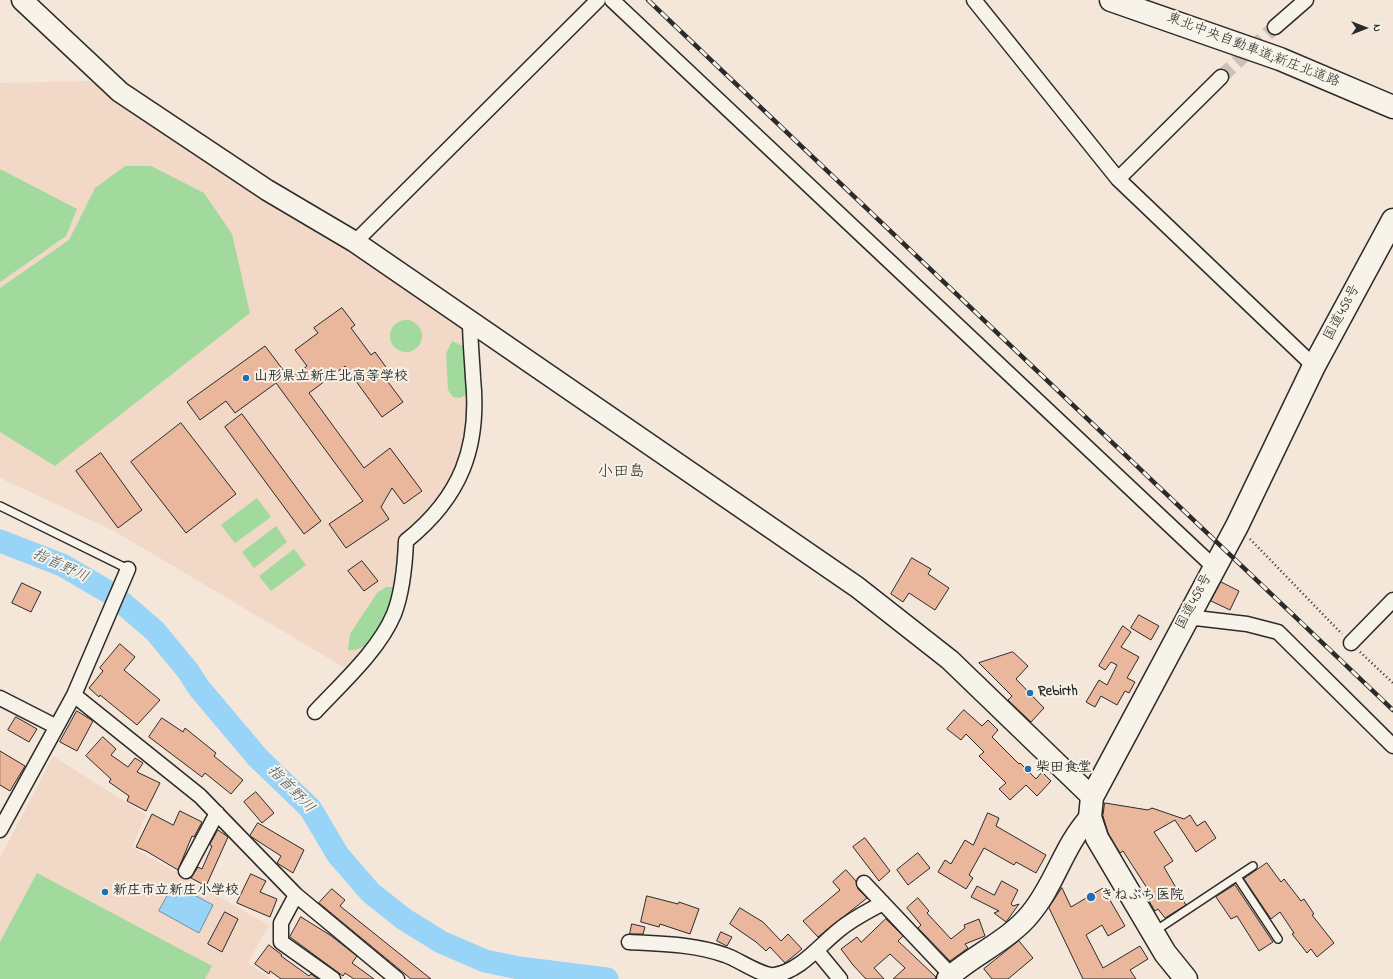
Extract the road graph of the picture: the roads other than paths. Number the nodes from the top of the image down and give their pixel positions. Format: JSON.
{"nodes":[{"id":1,"x":22,"y":0,"type":"edge"},
{"id":2,"x":598,"y":0,"type":"edge"},
{"id":3,"x":612,"y":0,"type":"edge"},
{"id":4,"x":974,"y":0,"type":"edge"},
{"id":5,"x":1111,"y":0,"type":"edge"},
{"id":6,"x":1306,"y":0,"type":"edge"},
{"id":7,"x":1275,"y":28,"type":"tunnel mouth"},
{"id":8,"x":1222,"y":77,"type":"tunnel mouth"},
{"id":9,"x":1387,"y":104,"type":"edge"},
{"id":10,"x":1118,"y":179,"type":"junction"},
{"id":11,"x":1393,"y":220,"type":"edge"},
{"id":12,"x":355,"y":242,"type":"junction"},
{"id":13,"x":470,"y":320,"type":"junction"},
{"id":14,"x":1314,"y":366,"type":"junction"},
{"id":15,"x":0,"y":506,"type":"edge"},
{"id":16,"x":1214,"y":567,"type":"junction"},
{"id":17,"x":128,"y":569,"type":"joint"},
{"id":18,"x":1393,"y":600,"type":"edge"},
{"id":19,"x":1188,"y":617,"type":"junction"},
{"id":20,"x":1351,"y":643,"type":"road end"},
{"id":21,"x":74,"y":695,"type":"junction"},
{"id":22,"x":0,"y":698,"type":"edge"},
{"id":23,"x":316,"y":712,"type":"dead end"},
{"id":24,"x":55,"y":726,"type":"junction"},
{"id":25,"x":1393,"y":746,"type":"edge"},
{"id":26,"x":1091,"y":807,"type":"junction"},
{"id":27,"x":4,"y":811,"type":"edge"},
{"id":28,"x":217,"y":813,"type":"junction"},
{"id":29,"x":0,"y":830,"type":"edge"},
{"id":30,"x":1253,"y":866,"type":"dead end"},
{"id":31,"x":186,"y":871,"type":"dead end"},
{"id":32,"x":1237,"y":876,"type":"junction"},
{"id":33,"x":864,"y":882,"type":"dead end"},
{"id":34,"x":296,"y":895,"type":"junction"},
{"id":35,"x":883,"y":903,"type":"junction"},
{"id":36,"x":1153,"y":933,"type":"junction"},
{"id":37,"x":1278,"y":939,"type":"dead end"},
{"id":38,"x":629,"y":942,"type":"dead end"},
{"id":39,"x":816,"y":951,"type":"junction"},
{"id":40,"x":949,"y":977,"type":"edge"},
{"id":41,"x":333,"y":979,"type":"edge"},
{"id":42,"x":397,"y":979,"type":"edge"},
{"id":43,"x":840,"y":979,"type":"edge"},
{"id":44,"x":1186,"y":979,"type":"edge"}],
"edges":[{"from":1,"to":12,"type":"street"},
{"from":2,"to":12,"type":"street"},
{"from":3,"to":16,"type":"street"},
{"from":4,"to":10,"type":"street"},
{"from":5,"to":9,"type":"highway","name":"東北中央自動車道;新庄北道路"},
{"from":6,"to":7,"type":"street"},
{"from":8,"to":10,"type":"street"},
{"from":10,"to":14,"type":"street"},
{"from":11,"to":14,"type":"highway","name":"国道458号"},
{"from":12,"to":13,"type":"street"},
{"from":13,"to":23,"type":"street"},
{"from":13,"to":26,"type":"street"},
{"from":14,"to":16,"type":"highway","name":"国道458号"},
{"from":15,"to":17,"type":"lane"},
{"from":16,"to":19,"type":"highway","name":"国道458号"},
{"from":17,"to":21,"type":"street"},
{"from":18,"to":20,"type":"street"},
{"from":19,"to":25,"type":"street"},
{"from":19,"to":26,"type":"highway","name":"国道458号"},
{"from":21,"to":24,"type":"street"},
{"from":21,"to":28,"type":"street"},
{"from":22,"to":24,"type":"street"},
{"from":24,"to":27,"type":"street"},
{"from":26,"to":36,"type":"highway"},
{"from":26,"to":40,"type":"street"},
{"from":27,"to":29,"type":"street"},
{"from":28,"to":31,"type":"street"},
{"from":28,"to":34,"type":"street"},
{"from":30,"to":32,"type":"lane"},
{"from":32,"to":36,"type":"lane"},
{"from":32,"to":37,"type":"lane"},
{"from":33,"to":35,"type":"street"},
{"from":34,"to":41,"type":"street"},
{"from":34,"to":42,"type":"street"},
{"from":35,"to":39,"type":"street"},
{"from":35,"to":40,"type":"street"},
{"from":36,"to":44,"type":"highway"},
{"from":38,"to":39,"type":"street"},
{"from":39,"to":43,"type":"street"}]}
